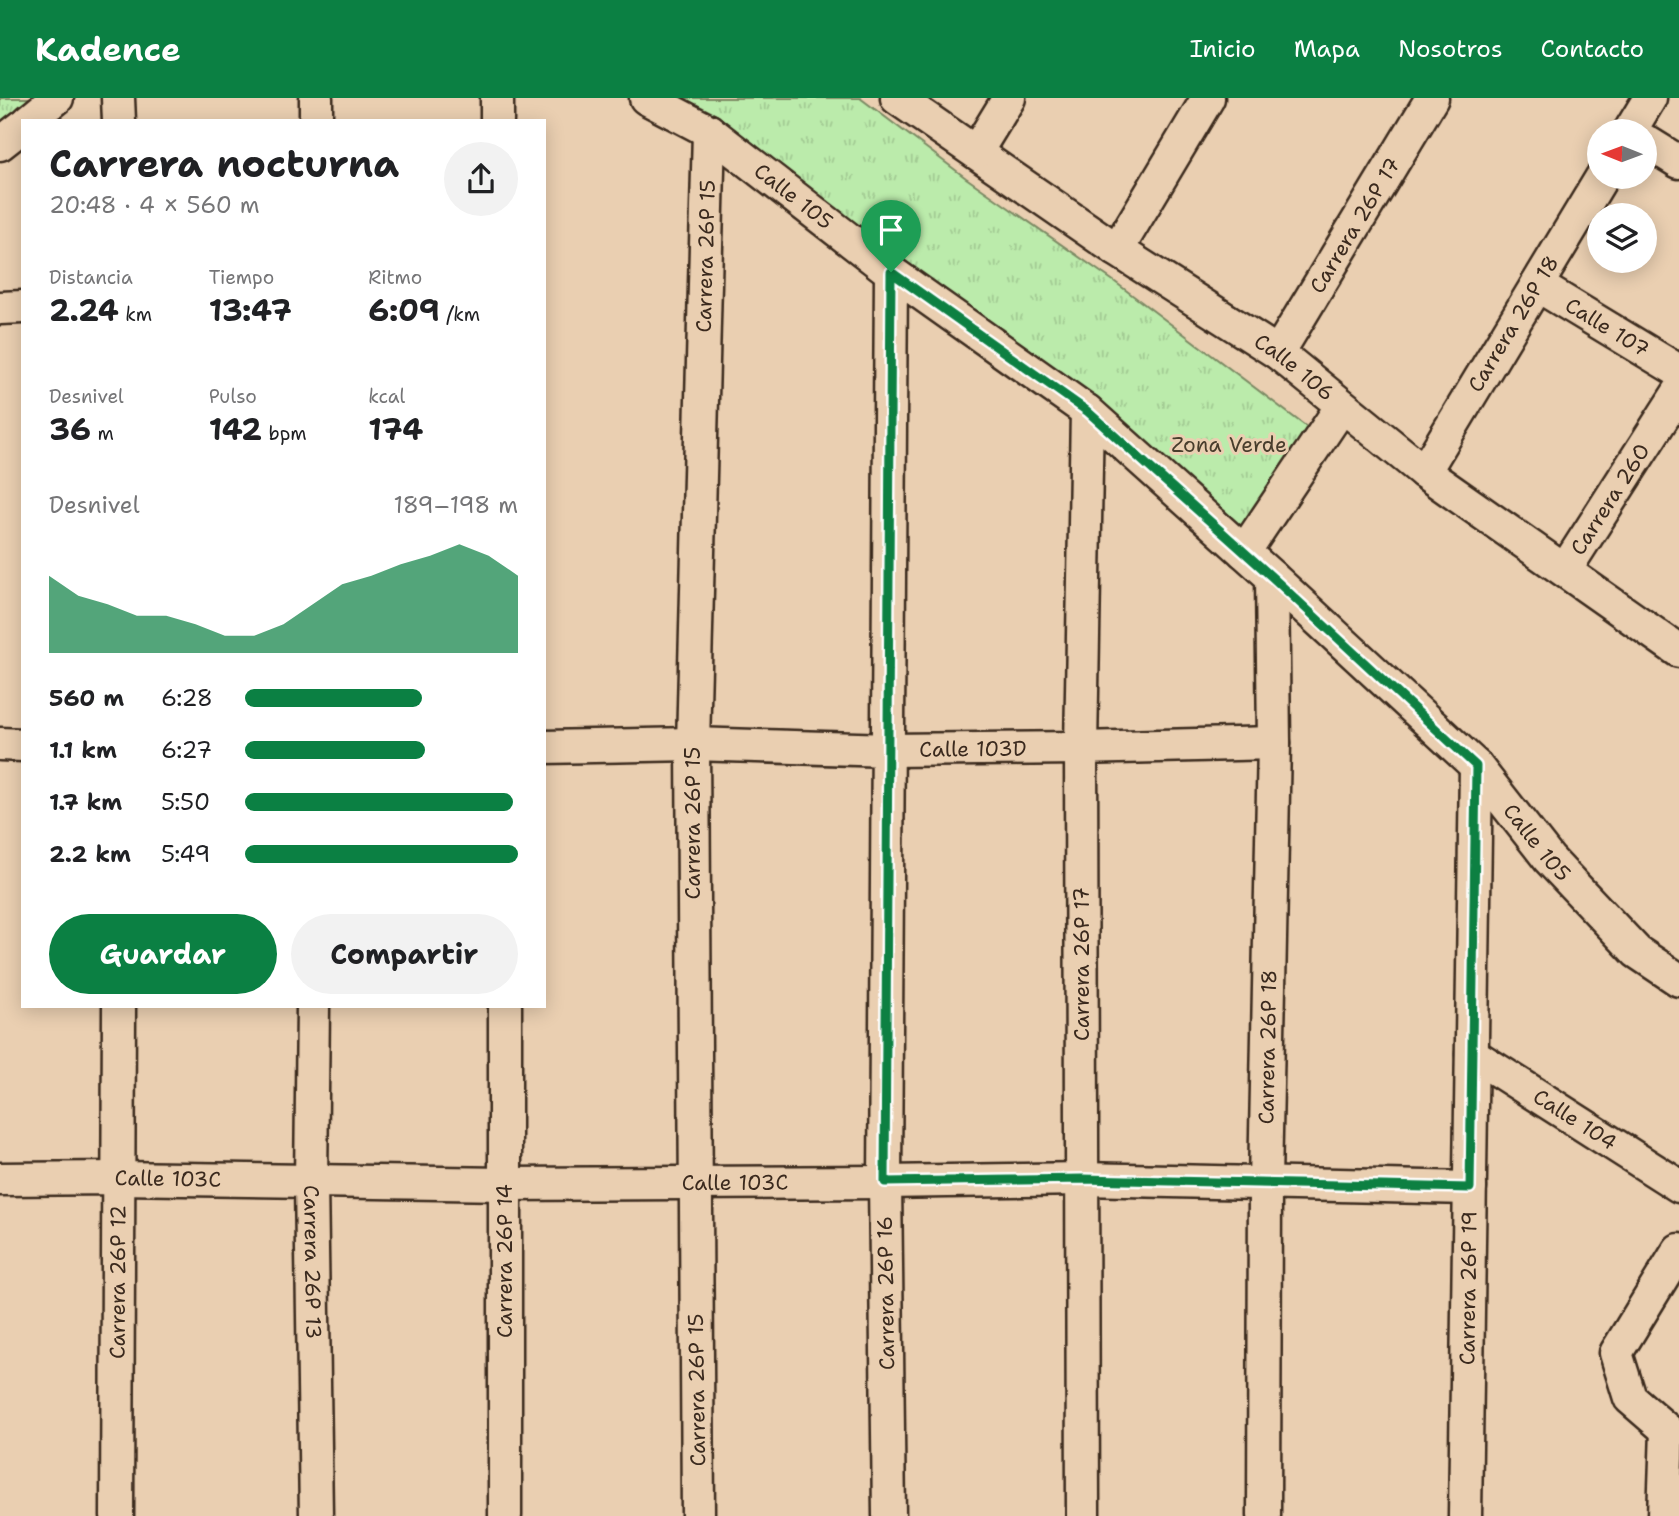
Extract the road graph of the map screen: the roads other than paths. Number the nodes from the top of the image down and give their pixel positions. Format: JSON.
{"nodes":[{"id":1,"x":57,"y":98,"type":"edge"},
{"id":2,"x":118,"y":98,"type":"edge"},
{"id":3,"x":316,"y":98,"type":"edge"},
{"id":4,"x":497,"y":98,"type":"edge"},
{"id":5,"x":646,"y":98,"type":"edge"},
{"id":6,"x":897,"y":98,"type":"edge"},
{"id":7,"x":1009,"y":98,"type":"edge"},
{"id":8,"x":1208,"y":98,"type":"edge"},
{"id":9,"x":1432,"y":98,"type":"edge"},
{"id":10,"x":1650,"y":98,"type":"edge"},
{"id":11,"x":31,"y":119,"type":"edge"},
{"id":12,"x":119,"y":119,"type":"edge"},
{"id":13,"x":316,"y":119,"type":"edge"},
{"id":14,"x":497,"y":119,"type":"edge"},
{"id":15,"x":1637,"y":119,"type":"edge"},
{"id":16,"x":21,"y":128,"type":"edge"},
{"id":17,"x":709,"y":131,"type":"junction"},
{"id":18,"x":0,"y":145,"type":"edge"},
{"id":19,"x":1657,"y":148,"type":"edge"},
{"id":20,"x":975,"y":152,"type":"junction"},
{"id":21,"x":1679,"y":162,"type":"edge"},
{"id":22,"x":1595,"y":189,"type":"edge"},
{"id":23,"x":1117,"y":250,"type":"junction"},
{"id":24,"x":891,"y":272,"type":"junction"},
{"id":25,"x":1537,"y":285,"type":"junction"},
{"id":26,"x":21,"y":307,"type":"edge"},
{"id":27,"x":0,"y":308,"type":"edge"},
{"id":28,"x":1278,"y":353,"type":"junction"},
{"id":29,"x":1679,"y":370,"type":"edge"},
{"id":30,"x":1679,"y":392,"type":"edge"},
{"id":31,"x":1342,"y":406,"type":"junction"},
{"id":32,"x":1087,"y":411,"type":"junction"},
{"id":33,"x":1424,"y":472,"type":"junction"},
{"id":34,"x":1244,"y":552,"type":"junction"},
{"id":35,"x":1565,"y":570,"type":"junction"},
{"id":36,"x":1272,"y":577,"type":"junction"},
{"id":37,"x":1679,"y":651,"type":"edge"},
{"id":38,"x":1274,"y":743,"type":"junction"},
{"id":39,"x":0,"y":744,"type":"edge"},
{"id":40,"x":693,"y":744,"type":"junction"},
{"id":41,"x":21,"y":745,"type":"edge"},
{"id":42,"x":546,"y":747,"type":"edge"},
{"id":43,"x":1081,"y":748,"type":"junction"},
{"id":44,"x":889,"y":750,"type":"junction"},
{"id":45,"x":1476,"y":766,"type":"junction"},
{"id":46,"x":1679,"y":980,"type":"edge"},
{"id":47,"x":119,"y":1008,"type":"edge"},
{"id":48,"x":313,"y":1008,"type":"edge"},
{"id":49,"x":505,"y":1008,"type":"edge"},
{"id":50,"x":1472,"y":1054,"type":"junction"},
{"id":51,"x":118,"y":1178,"type":"junction"},
{"id":52,"x":0,"y":1179,"type":"edge"},
{"id":53,"x":1082,"y":1179,"type":"junction"},
{"id":54,"x":311,"y":1182,"type":"junction"},
{"id":55,"x":695,"y":1182,"type":"junction"},
{"id":56,"x":885,"y":1182,"type":"junction"},
{"id":57,"x":1265,"y":1182,"type":"junction"},
{"id":58,"x":505,"y":1184,"type":"junction"},
{"id":59,"x":1679,"y":1186,"type":"edge"},
{"id":60,"x":1470,"y":1188,"type":"junction"},
{"id":61,"x":1679,"y":1250,"type":"edge"},
{"id":62,"x":1673,"y":1430,"type":"edge"},
{"id":63,"x":117,"y":1516,"type":"edge"},
{"id":64,"x":316,"y":1516,"type":"edge"},
{"id":65,"x":505,"y":1516,"type":"edge"},
{"id":66,"x":698,"y":1516,"type":"edge"},
{"id":67,"x":889,"y":1516,"type":"edge"},
{"id":68,"x":1083,"y":1516,"type":"edge"},
{"id":69,"x":1264,"y":1516,"type":"edge"},
{"id":70,"x":1465,"y":1516,"type":"edge"},
{"id":71,"x":1664,"y":1516,"type":"edge"}],
"edges":[{"from":1,"to":11,"type":"street"},
{"from":2,"to":12,"type":"street"},
{"from":3,"to":13,"type":"street"},
{"from":4,"to":14,"type":"street"},
{"from":5,"to":17,"type":"street","name":"Calle 105"},
{"from":6,"to":20,"type":"street","name":"Calle 106"},
{"from":7,"to":20,"type":"street"},
{"from":8,"to":23,"type":"street"},
{"from":9,"to":28,"type":"street","name":"Carrera 26P 17"},
{"from":10,"to":15,"type":"street"},
{"from":16,"to":18,"type":"street"},
{"from":17,"to":24,"type":"street","name":"Calle 105"},
{"from":17,"to":40,"type":"street","name":"Carrera 26P 15"},
{"from":19,"to":21,"type":"street"},
{"from":20,"to":23,"type":"street","name":"Calle 106"},
{"from":22,"to":25,"type":"street","name":"Carrera 26P 18"},
{"from":23,"to":28,"type":"street","name":"Calle 106"},
{"from":24,"to":32,"type":"street","name":"Calle 105"},
{"from":24,"to":44,"type":"street","name":"Carrera 26P 16"},
{"from":25,"to":29,"type":"street","name":"Calle 107"},
{"from":25,"to":33,"type":"street","name":"Carrera 26P 18"},
{"from":26,"to":27,"type":"street"},
{"from":28,"to":31,"type":"street","name":"Calle 106"},
{"from":30,"to":35,"type":"street","name":"Carrera 26O"},
{"from":31,"to":33,"type":"street","name":"Calle 106"},
{"from":31,"to":34,"type":"street"},
{"from":32,"to":34,"type":"street","name":"Calle 105"},
{"from":32,"to":43,"type":"street","name":"Carrera 26P 17"},
{"from":33,"to":35,"type":"street","name":"Calle 106"},
{"from":34,"to":36,"type":"street","name":"Calle 105"},
{"from":35,"to":37,"type":"street","name":"Calle 106"},
{"from":36,"to":38,"type":"street","name":"Carrera 26P 18"},
{"from":36,"to":45,"type":"street","name":"Calle 105"},
{"from":38,"to":43,"type":"street","name":"Calle 103D"},
{"from":38,"to":57,"type":"street","name":"Carrera 26P 18"},
{"from":39,"to":41,"type":"street"},
{"from":40,"to":42,"type":"street","name":"Calle 103D"},
{"from":40,"to":44,"type":"street","name":"Calle 103D"},
{"from":40,"to":55,"type":"street","name":"Carrera 26P 15"},
{"from":43,"to":44,"type":"street","name":"Calle 103D"},
{"from":43,"to":53,"type":"street","name":"Carrera 26P 17"},
{"from":44,"to":56,"type":"street","name":"Carrera 26P 16"},
{"from":45,"to":46,"type":"street","name":"Calle 105"},
{"from":45,"to":50,"type":"street","name":"Carrera 26P 19"},
{"from":47,"to":51,"type":"street","name":"Carrera 26P 12"},
{"from":48,"to":54,"type":"street","name":"Carrera 26P 13"},
{"from":49,"to":58,"type":"street","name":"Carrera 26P 14"},
{"from":50,"to":59,"type":"street","name":"Calle 104"},
{"from":50,"to":60,"type":"street","name":"Carrera 26P 19"},
{"from":51,"to":52,"type":"street","name":"Calle 103C"},
{"from":51,"to":54,"type":"street","name":"Calle 103C"},
{"from":51,"to":63,"type":"street","name":"Carrera 26P 12"},
{"from":53,"to":56,"type":"street","name":"Calle 103C"},
{"from":53,"to":57,"type":"street","name":"Calle 103C"},
{"from":53,"to":68,"type":"street","name":"Carrera 26P 17"},
{"from":54,"to":58,"type":"street","name":"Calle 103C"},
{"from":54,"to":64,"type":"street","name":"Carrera 26P 13"},
{"from":55,"to":56,"type":"street","name":"Calle 103C"},
{"from":55,"to":58,"type":"street","name":"Calle 103C"},
{"from":55,"to":66,"type":"street","name":"Carrera 26P 15"},
{"from":56,"to":67,"type":"street","name":"Carrera 26P 16"},
{"from":57,"to":60,"type":"street","name":"Calle 103C"},
{"from":57,"to":69,"type":"street","name":"Carrera 26P 18"},
{"from":58,"to":65,"type":"street","name":"Carrera 26P 14"},
{"from":60,"to":70,"type":"street","name":"Carrera 26P 19"},
{"from":61,"to":62,"type":"street"},
{"from":62,"to":71,"type":"street"}]}
